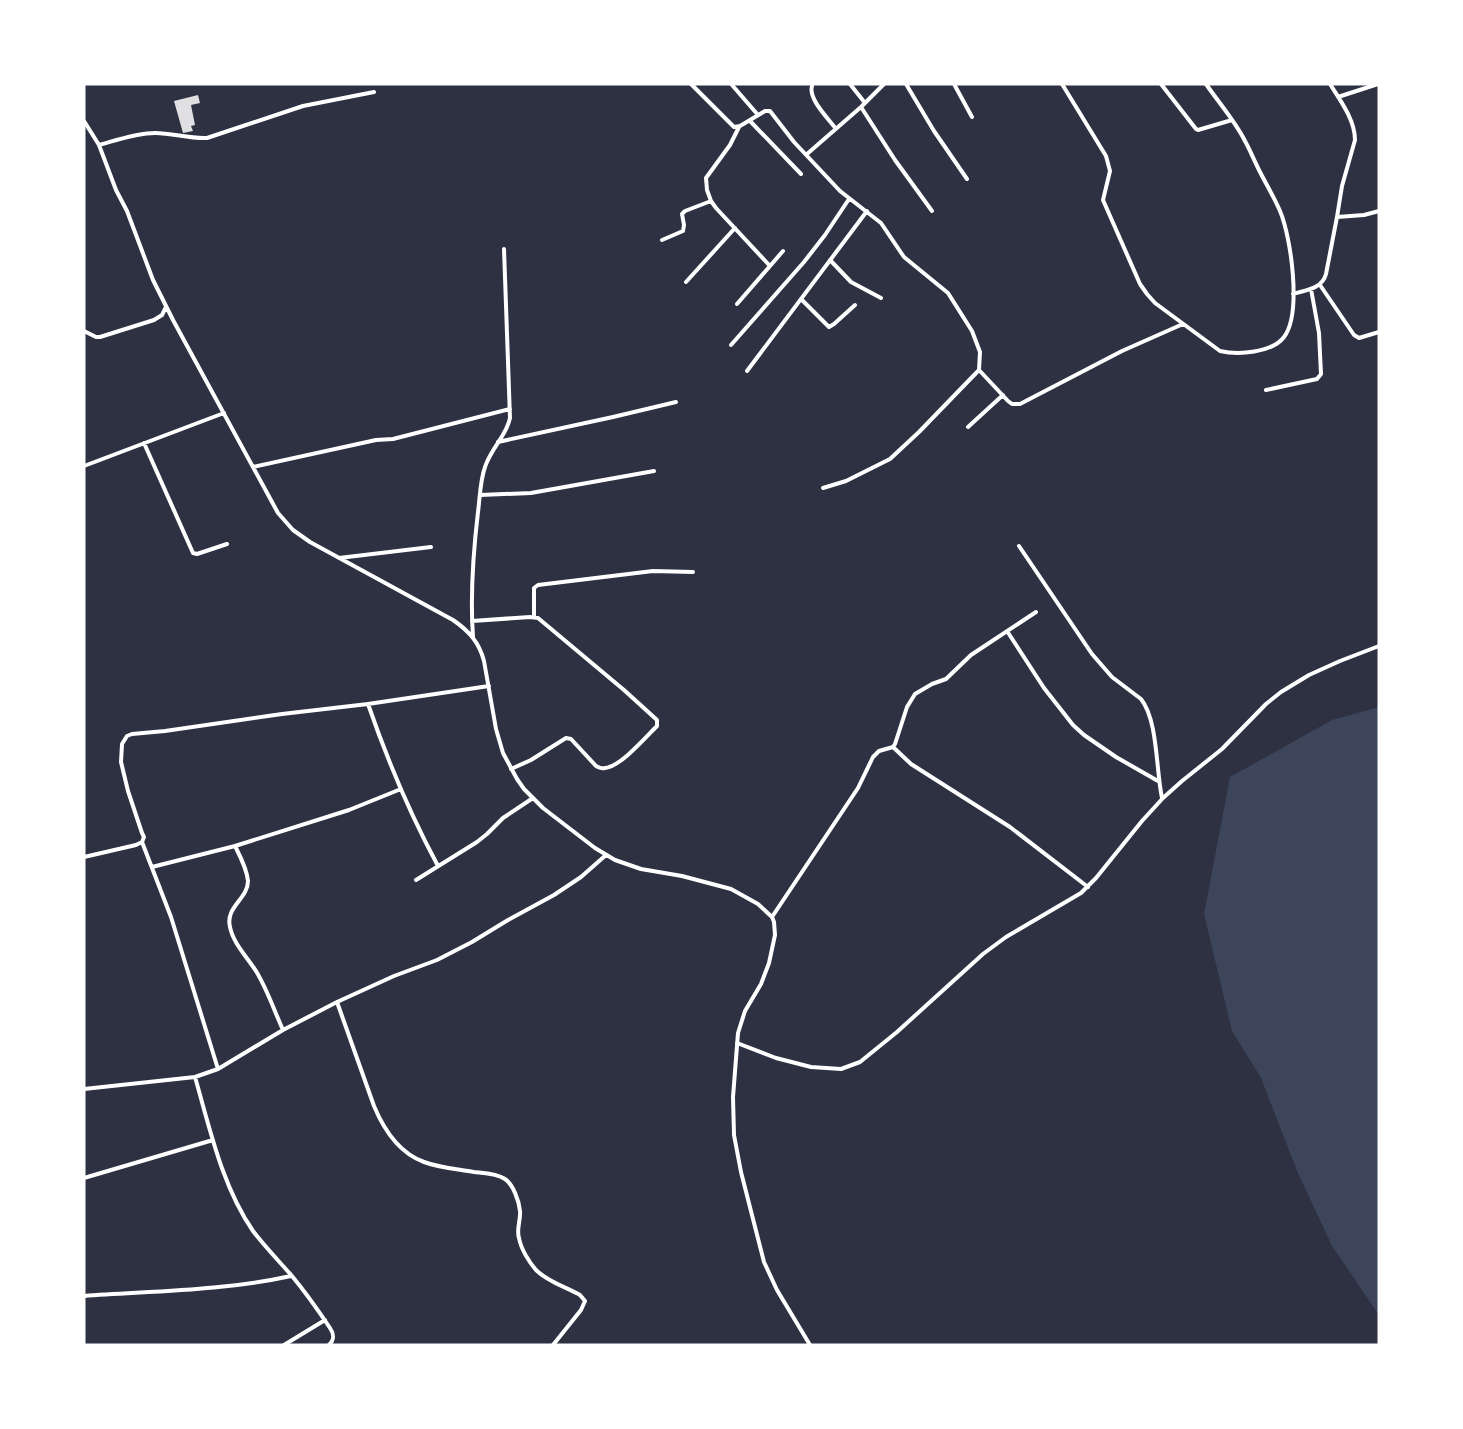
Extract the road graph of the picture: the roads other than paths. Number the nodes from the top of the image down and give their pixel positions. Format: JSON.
{"nodes":[{"id":1,"x":690,"y":84,"type":"edge"},
{"id":2,"x":850,"y":84,"type":"edge"},
{"id":3,"x":884,"y":84,"type":"edge"},
{"id":4,"x":906,"y":84,"type":"edge"},
{"id":5,"x":954,"y":84,"type":"edge"},
{"id":6,"x":1062,"y":84,"type":"edge"},
{"id":7,"x":1161,"y":84,"type":"edge"},
{"id":8,"x":1206,"y":84,"type":"edge"},
{"id":9,"x":1330,"y":84,"type":"edge"},
{"id":10,"x":1377,"y":84,"type":"edge"},
{"id":11,"x":732,"y":86,"type":"dead end"},
{"id":12,"x":812,"y":86,"type":"dead end"},
{"id":13,"x":374,"y":92,"type":"dead end"},
{"id":14,"x":1338,"y":97,"type":"junction"},
{"id":15,"x":863,"y":105,"type":"junction"},
{"id":16,"x":758,"y":115,"type":"junction"},
{"id":17,"x":972,"y":117,"type":"dead end"},
{"id":18,"x":1232,"y":120,"type":"junction"},
{"id":19,"x":84,"y":121,"type":"edge"},
{"id":20,"x":750,"y":121,"type":"junction"},
{"id":21,"x":740,"y":126,"type":"junction"},
{"id":22,"x":836,"y":129,"type":"junction"},
{"id":23,"x":99,"y":145,"type":"junction"},
{"id":24,"x":807,"y":154,"type":"junction"},
{"id":25,"x":801,"y":174,"type":"dead end"},
{"id":26,"x":967,"y":179,"type":"dead end"},
{"id":27,"x":849,"y":199,"type":"junction"},
{"id":28,"x":711,"y":201,"type":"junction"},
{"id":29,"x":932,"y":211,"type":"dead end"},
{"id":30,"x":1379,"y":211,"type":"edge"},
{"id":31,"x":867,"y":212,"type":"junction"},
{"id":32,"x":1337,"y":217,"type":"junction"},
{"id":33,"x":735,"y":228,"type":"junction"},
{"id":34,"x":662,"y":240,"type":"dead end"},
{"id":35,"x":504,"y":249,"type":"dead end"},
{"id":36,"x":783,"y":250,"type":"dead end"},
{"id":37,"x":830,"y":260,"type":"junction"},
{"id":38,"x":770,"y":266,"type":"junction"},
{"id":39,"x":686,"y":282,"type":"dead end"},
{"id":40,"x":1320,"y":285,"type":"junction"},
{"id":41,"x":1311,"y":289,"type":"junction"},
{"id":42,"x":1293,"y":294,"type":"junction"},
{"id":43,"x":881,"y":298,"type":"dead end"},
{"id":44,"x":801,"y":299,"type":"junction"},
{"id":45,"x":737,"y":304,"type":"dead end"},
{"id":46,"x":855,"y":305,"type":"dead end"},
{"id":47,"x":166,"y":306,"type":"junction"},
{"id":48,"x":1183,"y":324,"type":"junction"},
{"id":49,"x":84,"y":331,"type":"edge"},
{"id":50,"x":1379,"y":333,"type":"edge"},
{"id":51,"x":731,"y":345,"type":"dead end"},
{"id":52,"x":979,"y":370,"type":"junction"},
{"id":53,"x":747,"y":371,"type":"dead end"},
{"id":54,"x":1266,"y":390,"type":"dead end"},
{"id":55,"x":1003,"y":395,"type":"junction"},
{"id":56,"x":675,"y":402,"type":"dead end"},
{"id":57,"x":510,"y":409,"type":"junction"},
{"id":58,"x":224,"y":413,"type":"junction"},
{"id":59,"x":968,"y":427,"type":"dead end"},
{"id":60,"x":497,"y":442,"type":"junction"},
{"id":61,"x":144,"y":443,"type":"junction"},
{"id":62,"x":84,"y":466,"type":"edge"},
{"id":63,"x":252,"y":467,"type":"junction"},
{"id":64,"x":654,"y":471,"type":"dead end"},
{"id":65,"x":823,"y":488,"type":"dead end"},
{"id":66,"x":480,"y":495,"type":"junction"},
{"id":67,"x":227,"y":544,"type":"dead end"},
{"id":68,"x":1019,"y":546,"type":"dead end"},
{"id":69,"x":431,"y":547,"type":"dead end"},
{"id":70,"x":339,"y":558,"type":"junction"},
{"id":71,"x":693,"y":572,"type":"dead end"},
{"id":72,"x":1036,"y":612,"type":"dead end"},
{"id":73,"x":534,"y":617,"type":"junction"},
{"id":74,"x":472,"y":621,"type":"junction"},
{"id":75,"x":1007,"y":631,"type":"junction"},
{"id":76,"x":473,"y":637,"type":"junction"},
{"id":77,"x":1379,"y":646,"type":"edge"},
{"id":78,"x":489,"y":686,"type":"junction"},
{"id":79,"x":368,"y":704,"type":"junction"},
{"id":80,"x":893,"y":747,"type":"junction"},
{"id":81,"x":511,"y":769,"type":"junction"},
{"id":82,"x":1158,"y":781,"type":"junction"},
{"id":83,"x":401,"y":789,"type":"junction"},
{"id":84,"x":533,"y":798,"type":"junction"},
{"id":85,"x":1162,"y":798,"type":"junction"},
{"id":86,"x":142,"y":842,"type":"junction"},
{"id":87,"x":236,"y":846,"type":"junction"},
{"id":88,"x":606,"y":855,"type":"junction"},
{"id":89,"x":84,"y":857,"type":"edge"},
{"id":90,"x":438,"y":866,"type":"junction"},
{"id":91,"x":152,"y":867,"type":"junction"},
{"id":92,"x":416,"y":880,"type":"dead end"},
{"id":93,"x":1088,"y":887,"type":"junction"},
{"id":94,"x":772,"y":917,"type":"junction"},
{"id":95,"x":337,"y":1002,"type":"junction"},
{"id":96,"x":283,"y":1030,"type":"junction"},
{"id":97,"x":737,"y":1044,"type":"junction"},
{"id":98,"x":218,"y":1069,"type":"junction"},
{"id":99,"x":195,"y":1077,"type":"junction"},
{"id":100,"x":84,"y":1089,"type":"edge"},
{"id":101,"x":213,"y":1140,"type":"junction"},
{"id":102,"x":84,"y":1178,"type":"edge"},
{"id":103,"x":292,"y":1276,"type":"junction"},
{"id":104,"x":84,"y":1296,"type":"edge"},
{"id":105,"x":325,"y":1320,"type":"junction"},
{"id":106,"x":284,"y":1345,"type":"edge"},
{"id":107,"x":329,"y":1345,"type":"edge"},
{"id":108,"x":553,"y":1345,"type":"edge"},
{"id":109,"x":810,"y":1345,"type":"edge"}],
"edges":[{"from":1,"to":21,"type":"street"},
{"from":2,"to":15,"type":"street"},
{"from":3,"to":15,"type":"street"},
{"from":4,"to":26,"type":"street"},
{"from":5,"to":17,"type":"street"},
{"from":6,"to":48,"type":"street"},
{"from":7,"to":18,"type":"street"},
{"from":8,"to":18,"type":"street"},
{"from":9,"to":14,"type":"street"},
{"from":10,"to":14,"type":"street"},
{"from":11,"to":16,"type":"street"},
{"from":12,"to":22,"type":"street"},
{"from":13,"to":23,"type":"street"},
{"from":14,"to":32,"type":"street"},
{"from":15,"to":22,"type":"street"},
{"from":15,"to":29,"type":"street"},
{"from":16,"to":20,"type":"street"},
{"from":16,"to":24,"type":"street"},
{"from":18,"to":42,"type":"street"},
{"from":19,"to":23,"type":"street"},
{"from":20,"to":21,"type":"street"},
{"from":20,"to":25,"type":"street"},
{"from":21,"to":28,"type":"street"},
{"from":22,"to":24,"type":"street"},
{"from":23,"to":47,"type":"street"},
{"from":24,"to":27,"type":"street"},
{"from":27,"to":31,"type":"street"},
{"from":27,"to":51,"type":"street"},
{"from":28,"to":33,"type":"street"},
{"from":28,"to":34,"type":"street"},
{"from":30,"to":32,"type":"street"},
{"from":31,"to":37,"type":"street"},
{"from":31,"to":52,"type":"street"},
{"from":32,"to":40,"type":"street"},
{"from":33,"to":38,"type":"street"},
{"from":33,"to":39,"type":"street"},
{"from":35,"to":57,"type":"street"},
{"from":36,"to":38,"type":"street"},
{"from":37,"to":43,"type":"street"},
{"from":37,"to":44,"type":"street"},
{"from":38,"to":45,"type":"street"},
{"from":40,"to":41,"type":"street"},
{"from":40,"to":50,"type":"street"},
{"from":41,"to":42,"type":"street"},
{"from":41,"to":54,"type":"street"},
{"from":42,"to":48,"type":"street"},
{"from":44,"to":46,"type":"street"},
{"from":44,"to":53,"type":"street"},
{"from":47,"to":49,"type":"street"},
{"from":47,"to":58,"type":"street"},
{"from":48,"to":55,"type":"street"},
{"from":52,"to":55,"type":"street"},
{"from":52,"to":65,"type":"street"},
{"from":55,"to":59,"type":"street"},
{"from":56,"to":60,"type":"street"},
{"from":57,"to":60,"type":"street"},
{"from":57,"to":63,"type":"street"},
{"from":58,"to":61,"type":"street"},
{"from":58,"to":63,"type":"street"},
{"from":60,"to":66,"type":"street"},
{"from":61,"to":62,"type":"street"},
{"from":61,"to":67,"type":"street"},
{"from":63,"to":70,"type":"street"},
{"from":64,"to":66,"type":"street"},
{"from":66,"to":74,"type":"street"},
{"from":68,"to":82,"type":"street"},
{"from":69,"to":70,"type":"street"},
{"from":70,"to":76,"type":"street"},
{"from":71,"to":73,"type":"street"},
{"from":72,"to":75,"type":"street"},
{"from":73,"to":74,"type":"street"},
{"from":73,"to":81,"type":"street"},
{"from":74,"to":76,"type":"street"},
{"from":75,"to":80,"type":"street"},
{"from":75,"to":82,"type":"street"},
{"from":76,"to":78,"type":"street"},
{"from":77,"to":85,"type":"street"},
{"from":78,"to":79,"type":"street"},
{"from":78,"to":81,"type":"street"},
{"from":79,"to":83,"type":"street"},
{"from":79,"to":86,"type":"street"},
{"from":80,"to":93,"type":"street"},
{"from":80,"to":94,"type":"street"},
{"from":81,"to":84,"type":"street"},
{"from":82,"to":85,"type":"street"},
{"from":83,"to":87,"type":"street"},
{"from":83,"to":90,"type":"street"},
{"from":84,"to":88,"type":"street"},
{"from":84,"to":90,"type":"street"},
{"from":85,"to":93,"type":"street"},
{"from":86,"to":89,"type":"street"},
{"from":86,"to":91,"type":"street"},
{"from":87,"to":91,"type":"street"},
{"from":87,"to":96,"type":"street"},
{"from":88,"to":94,"type":"street"},
{"from":88,"to":95,"type":"street"},
{"from":90,"to":92,"type":"street"},
{"from":91,"to":98,"type":"street"},
{"from":93,"to":97,"type":"street"},
{"from":94,"to":97,"type":"street"},
{"from":95,"to":96,"type":"street"},
{"from":95,"to":108,"type":"street"},
{"from":96,"to":98,"type":"street"},
{"from":97,"to":109,"type":"street"},
{"from":98,"to":99,"type":"street"},
{"from":99,"to":100,"type":"street"},
{"from":99,"to":101,"type":"street"},
{"from":101,"to":102,"type":"street"},
{"from":101,"to":103,"type":"street"},
{"from":103,"to":104,"type":"street"},
{"from":103,"to":105,"type":"street"},
{"from":105,"to":106,"type":"street"},
{"from":105,"to":107,"type":"street"}]}
